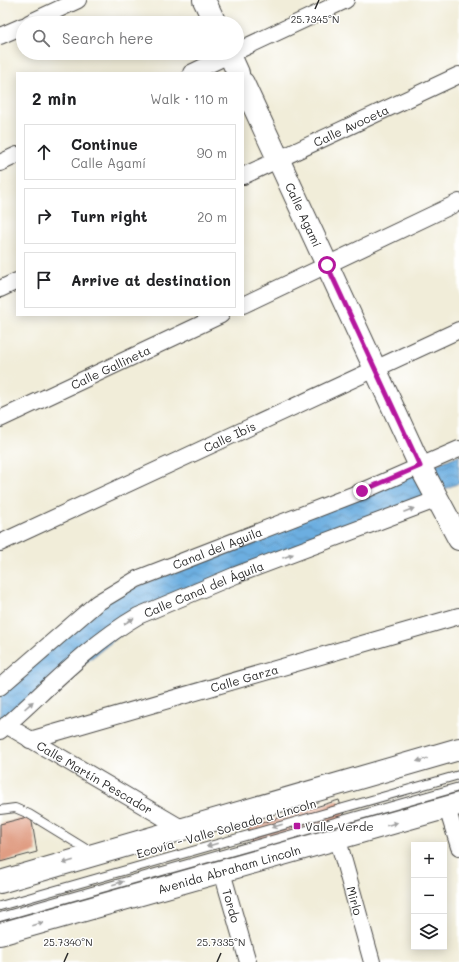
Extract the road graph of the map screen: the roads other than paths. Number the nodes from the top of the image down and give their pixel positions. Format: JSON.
{"nodes":[{"id":1,"x":78,"y":0,"type":"edge"},
{"id":2,"x":204,"y":0,"type":"edge"},
{"id":3,"x":346,"y":0,"type":"edge"},
{"id":4,"x":44,"y":16,"type":"edge"},
{"id":5,"x":212,"y":16,"type":"edge"},
{"id":6,"x":16,"y":29,"type":"edge"},
{"id":7,"x":0,"y":36,"type":"edge"},
{"id":8,"x":244,"y":51,"type":"edge"},
{"id":9,"x":225,"y":60,"type":"edge"},
{"id":10,"x":194,"y":72,"type":"edge"},
{"id":11,"x":459,"y":75,"type":"edge"},
{"id":12,"x":244,"y":85,"type":"edge"},
{"id":13,"x":16,"y":155,"type":"edge"},
{"id":14,"x":279,"y":159,"type":"junction"},
{"id":15,"x":0,"y":163,"type":"edge"},
{"id":16,"x":244,"y":176,"type":"edge"},
{"id":17,"x":459,"y":202,"type":"edge"},
{"id":18,"x":327,"y":265,"type":"junction"},
{"id":19,"x":16,"y":281,"type":"edge"},
{"id":20,"x":0,"y":289,"type":"edge"},
{"id":21,"x":244,"y":305,"type":"edge"},
{"id":22,"x":219,"y":316,"type":"edge"},
{"id":23,"x":459,"y":330,"type":"edge"},
{"id":24,"x":376,"y":368,"type":"junction"},
{"id":25,"x":0,"y":419,"type":"edge"},
{"id":26,"x":459,"y":449,"type":"edge"},
{"id":27,"x":430,"y":483,"type":"junction"},
{"id":28,"x":459,"y":539,"type":"edge"},
{"id":29,"x":0,"y":543,"type":"edge"},
{"id":30,"x":459,"y":616,"type":"edge"},
{"id":31,"x":0,"y":687,"type":"edge"},
{"id":32,"x":3,"y":728,"type":"edge"},
{"id":33,"x":30,"y":740,"type":"junction"},
{"id":34,"x":459,"y":749,"type":"edge"},
{"id":35,"x":459,"y":775,"type":"edge"},
{"id":36,"x":459,"y":787,"type":"edge"},
{"id":37,"x":453,"y":806,"type":"edge"},
{"id":38,"x":0,"y":810,"type":"edge"},
{"id":39,"x":183,"y":829,"type":"junction"},
{"id":40,"x":338,"y":840,"type":"junction"},
{"id":41,"x":459,"y":847,"type":"edge"},
{"id":42,"x":95,"y":855,"type":"junction"},
{"id":43,"x":222,"y":872,"type":"junction"},
{"id":44,"x":0,"y":882,"type":"edge"},
{"id":45,"x":0,"y":906,"type":"edge"},
{"id":46,"x":0,"y":917,"type":"edge"},
{"id":47,"x":0,"y":934,"type":"edge"},
{"id":48,"x":248,"y":962,"type":"edge"},
{"id":49,"x":372,"y":962,"type":"edge"}],
"edges":[{"from":1,"to":4,"type":"street"},
{"from":2,"to":5,"type":"main road"},
{"from":3,"to":8,"type":"street"},
{"from":6,"to":7,"type":"street"},
{"from":9,"to":10,"type":"street"},
{"from":11,"to":14,"type":"street","name":"Calle Avoceta"},
{"from":12,"to":14,"type":"main road","name":"Calle Agamí"},
{"from":13,"to":15,"type":"street"},
{"from":14,"to":16,"type":"street","name":"Calle Avoceta"},
{"from":14,"to":18,"type":"main road","name":"Calle Agamí"},
{"from":17,"to":18,"type":"street"},
{"from":18,"to":21,"type":"street"},
{"from":18,"to":24,"type":"main road","name":"Calle Agamí"},
{"from":19,"to":20,"type":"street"},
{"from":22,"to":25,"type":"street","name":"Calle Gallineta"},
{"from":23,"to":24,"type":"street","name":"Calle Ibis"},
{"from":24,"to":27,"type":"main road","name":"Calle Agamí"},
{"from":24,"to":29,"type":"street","name":"Calle Ibis"},
{"from":26,"to":27,"type":"street","name":"Canal del Aguila"},
{"from":27,"to":28,"type":"main road","name":"Calle Agamí"},
{"from":27,"to":31,"type":"street","name":"Canal del Aguila"},
{"from":32,"to":27,"type":"street","name":"Calle Canal del Águila","one_way":true},
{"from":30,"to":33,"type":"street","name":"Calle Garza"},
{"from":32,"to":33,"type":"street","name":"Calle Martín Pescador"},
{"from":33,"to":39,"type":"street","name":"Calle Martín Pescador"},
{"from":34,"to":39,"type":"main road","one_way":true},
{"from":35,"to":45,"type":"lane","name":"Ecovía - Valle Soleado a Lincoln","one_way":true},
{"from":46,"to":36,"type":"lane","one_way":true},
{"from":40,"to":37,"type":"main road","name":"Avenida Abraham Lincoln","one_way":true},
{"from":37,"to":41,"type":"street"},
{"from":38,"to":42,"type":"lane"},
{"from":39,"to":42,"type":"main road"},
{"from":40,"to":43,"type":"main road","name":"Avenida Abraham Lincoln"},
{"from":40,"to":49,"type":"street","name":"Mirlo"},
{"from":42,"to":44,"type":"main road","one_way":true},
{"from":47,"to":43,"type":"main road","name":"Avenida Abraham Lincoln","one_way":true},
{"from":43,"to":48,"type":"street","name":"Tordo"}]}
